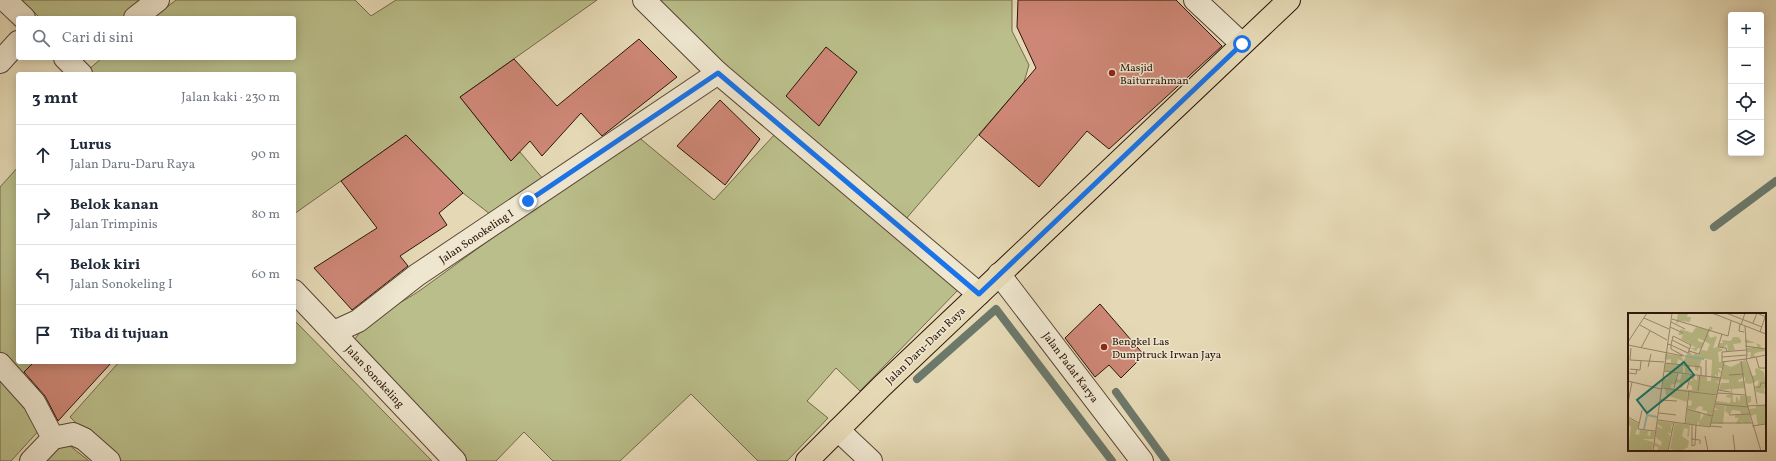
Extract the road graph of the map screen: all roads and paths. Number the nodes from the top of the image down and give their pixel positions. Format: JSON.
{"nodes":[{"id":1,"x":5,"y":0,"type":"edge"},
{"id":2,"x":158,"y":0,"type":"edge"},
{"id":3,"x":644,"y":0,"type":"edge"},
{"id":4,"x":1195,"y":0,"type":"edge"},
{"id":5,"x":1289,"y":0,"type":"edge"},
{"id":6,"x":22,"y":16,"type":"edge"},
{"id":7,"x":138,"y":16,"type":"edge"},
{"id":8,"x":16,"y":44,"type":"edge"},
{"id":9,"x":1242,"y":44,"type":"junction"},
{"id":10,"x":0,"y":62,"type":"edge"},
{"id":11,"x":718,"y":73,"type":"junction"},
{"id":12,"x":1000,"y":274,"type":"junction"},
{"id":13,"x":296,"y":293,"type":"edge"},
{"id":14,"x":979,"y":294,"type":"junction"},
{"id":15,"x":334,"y":332,"type":"junction"},
{"id":16,"x":0,"y":364,"type":"edge"},
{"id":17,"x":838,"y":430,"type":"junction"},
{"id":18,"x":53,"y":438,"type":"junction"},
{"id":19,"x":30,"y":461,"type":"edge"},
{"id":20,"x":109,"y":461,"type":"edge"},
{"id":21,"x":455,"y":461,"type":"edge"},
{"id":22,"x":807,"y":461,"type":"edge"},
{"id":23,"x":872,"y":461,"type":"edge"},
{"id":24,"x":1142,"y":461,"type":"edge"}],
"edges":[{"from":1,"to":6,"type":"street"},
{"from":2,"to":7,"type":"street"},
{"from":3,"to":11,"type":"street"},
{"from":4,"to":9,"type":"street"},
{"from":5,"to":9,"type":"main road","name":"Jalan Daru-Daru Raya"},
{"from":8,"to":10,"type":"street"},
{"from":9,"to":12,"type":"main road","name":"Jalan Daru-Daru Raya"},
{"from":11,"to":14,"type":"street"},
{"from":11,"to":15,"type":"street","name":"Jalan Sonokeling I"},
{"from":12,"to":14,"type":"main road","name":"Jalan Daru-Daru Raya"},
{"from":12,"to":24,"type":"street","name":"Jalan Padat Karya"},
{"from":13,"to":15,"type":"street","name":"Jalan Sonokeling"},
{"from":14,"to":17,"type":"main road","name":"Jalan Daru-Daru Raya"},
{"from":15,"to":21,"type":"street","name":"Jalan Sonokeling"},
{"from":16,"to":18,"type":"street"},
{"from":17,"to":22,"type":"main road","name":"Jalan Daru-Daru Raya"},
{"from":17,"to":23,"type":"street"},
{"from":18,"to":19,"type":"street"},
{"from":18,"to":20,"type":"street"}]}
